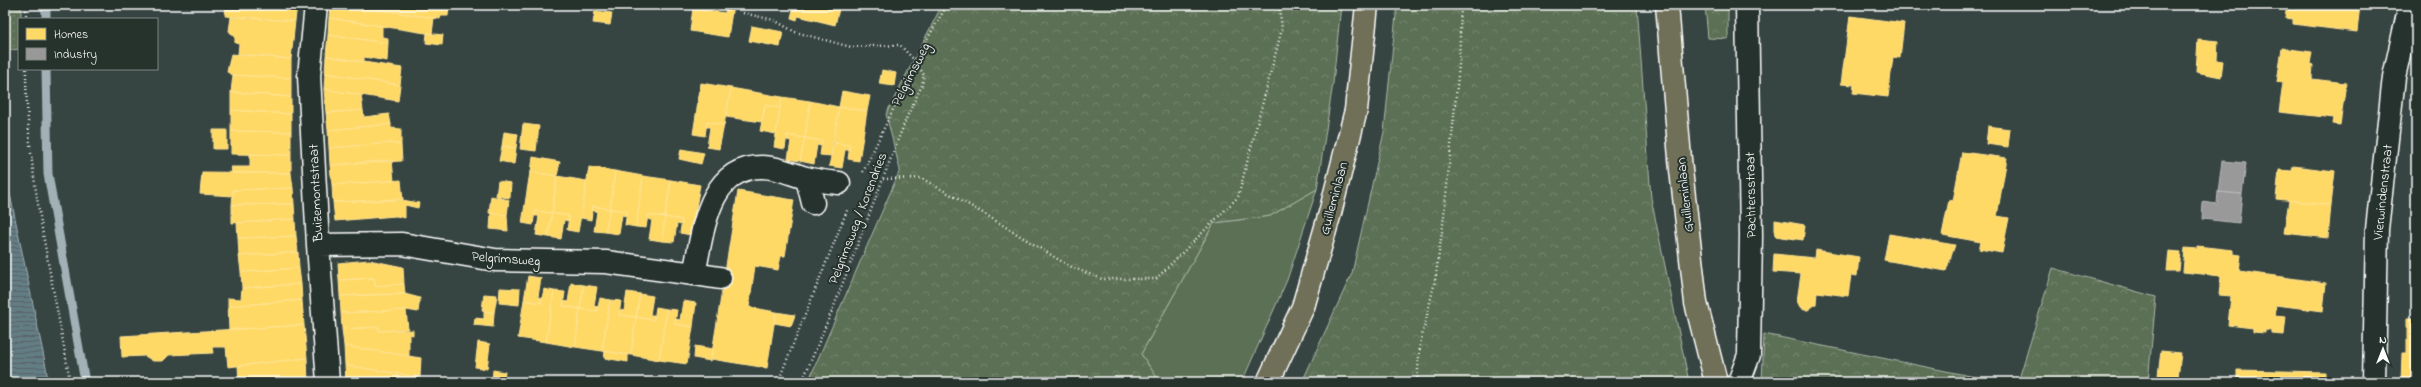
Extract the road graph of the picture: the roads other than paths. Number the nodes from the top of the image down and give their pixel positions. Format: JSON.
{"nodes":[{"id":1,"x":316,"y":5,"type":"edge"},
{"id":2,"x":1367,"y":5,"type":"edge"},
{"id":3,"x":1666,"y":5,"type":"edge"},
{"id":4,"x":1747,"y":5,"type":"edge"},
{"id":5,"x":2410,"y":5,"type":"edge"},
{"id":6,"x":807,"y":179,"type":"junction"},
{"id":7,"x":840,"y":183,"type":"dead end"},
{"id":8,"x":813,"y":203,"type":"dead end"},
{"id":9,"x":318,"y":245,"type":"junction"},
{"id":10,"x":694,"y":274,"type":"junction"},
{"id":11,"x":720,"y":278,"type":"dead end"},
{"id":12,"x":328,"y":382,"type":"edge"},
{"id":13,"x":1268,"y":382,"type":"edge"},
{"id":14,"x":1716,"y":382,"type":"edge"},
{"id":15,"x":1739,"y":382,"type":"edge"},
{"id":16,"x":2374,"y":382,"type":"edge"}],
"edges":[{"from":1,"to":9,"type":"street","name":"Buizemontstraat"},
{"from":2,"to":13,"type":"main road","name":"Guilleminlaan"},
{"from":3,"to":14,"type":"main road","name":"Guilleminlaan"},
{"from":4,"to":15,"type":"street","name":"Pachtersstraat"},
{"from":5,"to":16,"type":"street","name":"Vierwindenstraat"},
{"from":6,"to":7,"type":"street"},
{"from":6,"to":8,"type":"street"},
{"from":6,"to":10,"type":"street"},
{"from":9,"to":10,"type":"street","name":"Pelgrimsweg"},
{"from":9,"to":12,"type":"street","name":"Buizemontstraat"},
{"from":10,"to":11,"type":"street","name":"Pelgrimsweg"}]}
